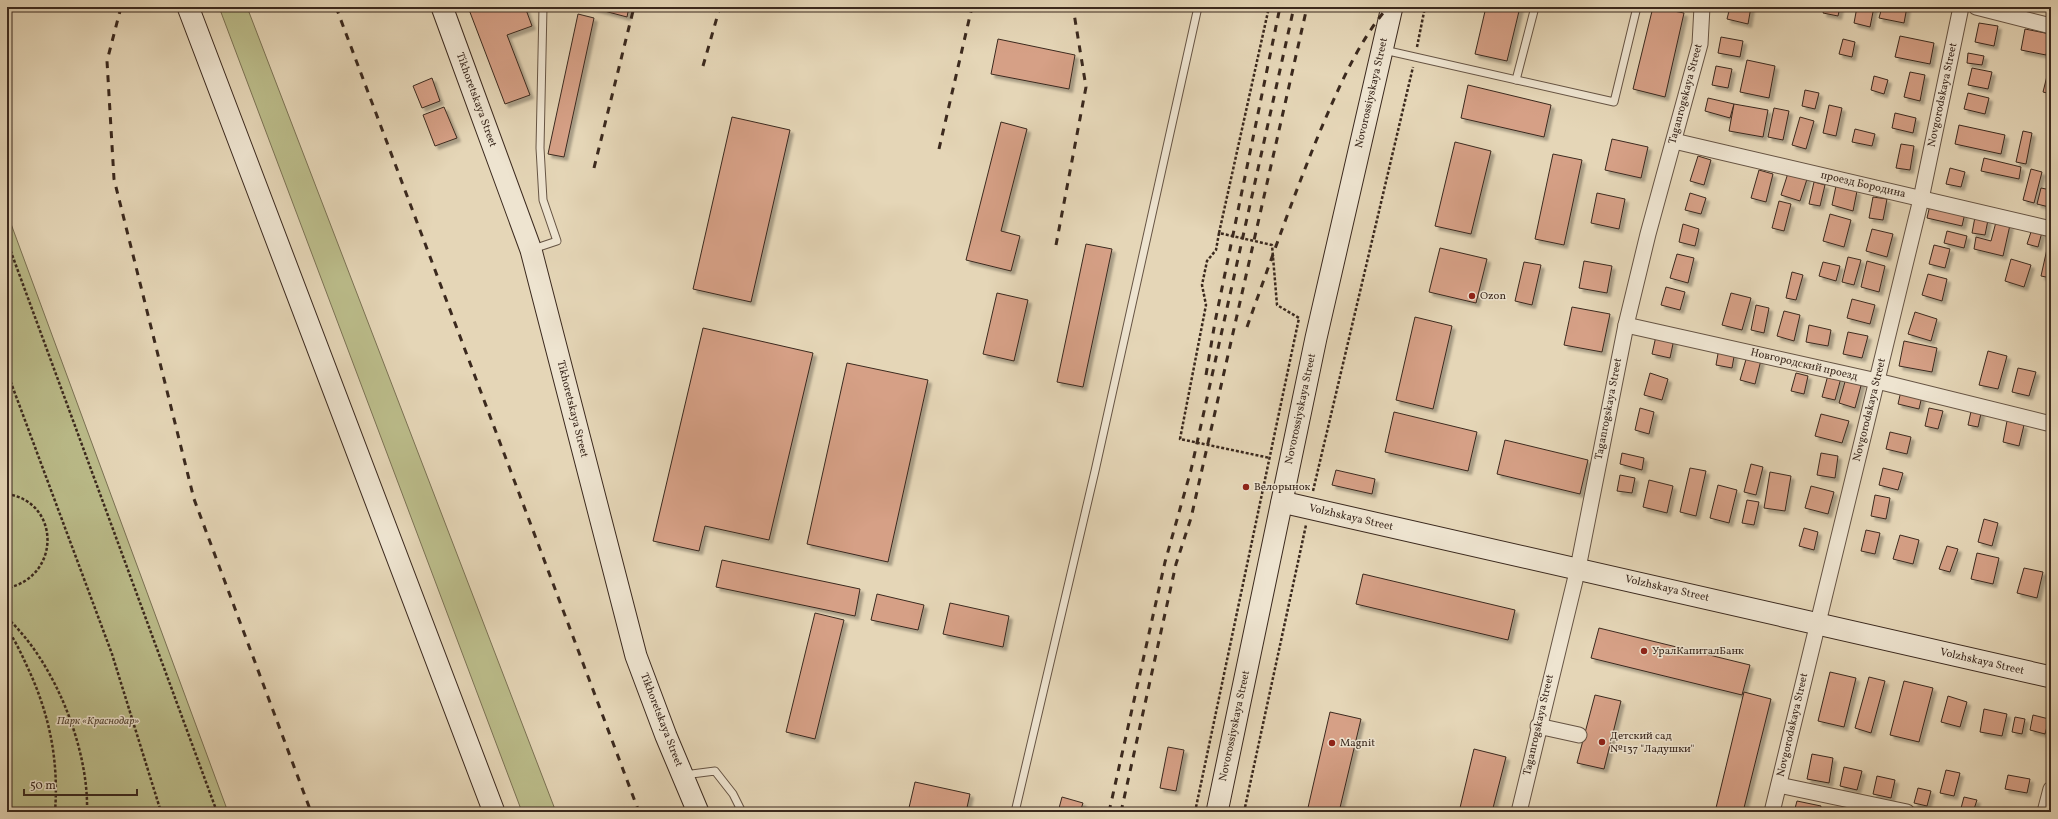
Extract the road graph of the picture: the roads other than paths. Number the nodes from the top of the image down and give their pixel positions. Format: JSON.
{"nodes":[{"id":1,"x":188,"y":7,"type":"edge"},
{"id":2,"x":442,"y":7,"type":"edge"},
{"id":3,"x":543,"y":7,"type":"edge"},
{"id":4,"x":1198,"y":7,"type":"edge"},
{"id":5,"x":1392,"y":7,"type":"edge"},
{"id":6,"x":1535,"y":7,"type":"edge"},
{"id":7,"x":1638,"y":7,"type":"edge"},
{"id":8,"x":1702,"y":7,"type":"edge"},
{"id":9,"x":1961,"y":7,"type":"edge"},
{"id":10,"x":1976,"y":7,"type":"edge"},
{"id":11,"x":2051,"y":26,"type":"edge"},
{"id":12,"x":1382,"y":49,"type":"junction"},
{"id":13,"x":1516,"y":80,"type":"junction"},
{"id":14,"x":1674,"y":141,"type":"junction"},
{"id":15,"x":1921,"y":199,"type":"junction"},
{"id":16,"x":2051,"y":229,"type":"edge"},
{"id":17,"x":531,"y":250,"type":"junction"},
{"id":18,"x":1626,"y":325,"type":"junction"},
{"id":19,"x":1877,"y":381,"type":"junction"},
{"id":20,"x":2051,"y":424,"type":"edge"},
{"id":21,"x":1282,"y":502,"type":"junction"},
{"id":22,"x":1578,"y":568,"type":"junction"},
{"id":23,"x":1817,"y":625,"type":"junction"},
{"id":24,"x":2051,"y":677,"type":"edge"},
{"id":25,"x":1538,"y":726,"type":"junction"},
{"id":26,"x":1579,"y":735,"type":"dead end"},
{"id":27,"x":682,"y":775,"type":"junction"},
{"id":28,"x":1779,"y":785,"type":"junction"},
{"id":29,"x":2051,"y":789,"type":"edge"},
{"id":30,"x":494,"y":812,"type":"edge"},
{"id":31,"x":698,"y":812,"type":"edge"},
{"id":32,"x":742,"y":812,"type":"edge"},
{"id":33,"x":1015,"y":812,"type":"edge"},
{"id":34,"x":1217,"y":812,"type":"edge"},
{"id":35,"x":1519,"y":812,"type":"edge"},
{"id":36,"x":1772,"y":812,"type":"edge"},
{"id":37,"x":1907,"y":812,"type":"edge"},
{"id":38,"x":2045,"y":812,"type":"edge"}],
"edges":[{"from":1,"to":30,"type":"street"},
{"from":2,"to":17,"type":"street","name":"Tikhoretskaya Street"},
{"from":3,"to":17,"type":"lane"},
{"from":4,"to":33,"type":"lane"},
{"from":5,"to":12,"type":"street","name":"Novorossiyskaya Street"},
{"from":6,"to":13,"type":"lane"},
{"from":7,"to":13,"type":"lane"},
{"from":8,"to":14,"type":"street","name":"Taganrogskaya Street"},
{"from":9,"to":15,"type":"street","name":"Novgorodskaya Street"},
{"from":10,"to":11,"type":"street"},
{"from":12,"to":13,"type":"lane"},
{"from":12,"to":21,"type":"street","name":"Novorossiyskaya Street"},
{"from":14,"to":15,"type":"street","name":"проезд Бородина"},
{"from":14,"to":18,"type":"street","name":"Taganrogskaya Street"},
{"from":15,"to":16,"type":"street","name":"проезд Бородина"},
{"from":15,"to":19,"type":"street","name":"Novgorodskaya Street"},
{"from":17,"to":27,"type":"street","name":"Tikhoretskaya Street"},
{"from":18,"to":19,"type":"street","name":"Новгородский проезд"},
{"from":18,"to":22,"type":"street","name":"Taganrogskaya Street"},
{"from":19,"to":20,"type":"street","name":"Новгородский проезд"},
{"from":19,"to":23,"type":"street","name":"Novgorodskaya Street"},
{"from":21,"to":22,"type":"street","name":"Volzhskaya Street"},
{"from":21,"to":34,"type":"street","name":"Novorossiyskaya Street"},
{"from":22,"to":23,"type":"street","name":"Volzhskaya Street"},
{"from":22,"to":25,"type":"street","name":"Taganrogskaya Street"},
{"from":23,"to":24,"type":"street","name":"Volzhskaya Street"},
{"from":23,"to":28,"type":"street","name":"Novgorodskaya Street"},
{"from":25,"to":26,"type":"street"},
{"from":25,"to":35,"type":"street","name":"Taganrogskaya Street"},
{"from":27,"to":31,"type":"street","name":"Tikhoretskaya Street"},
{"from":27,"to":32,"type":"lane"},
{"from":28,"to":36,"type":"street","name":"Novgorodskaya Street"},
{"from":28,"to":37,"type":"street"},
{"from":29,"to":38,"type":"street"}]}
